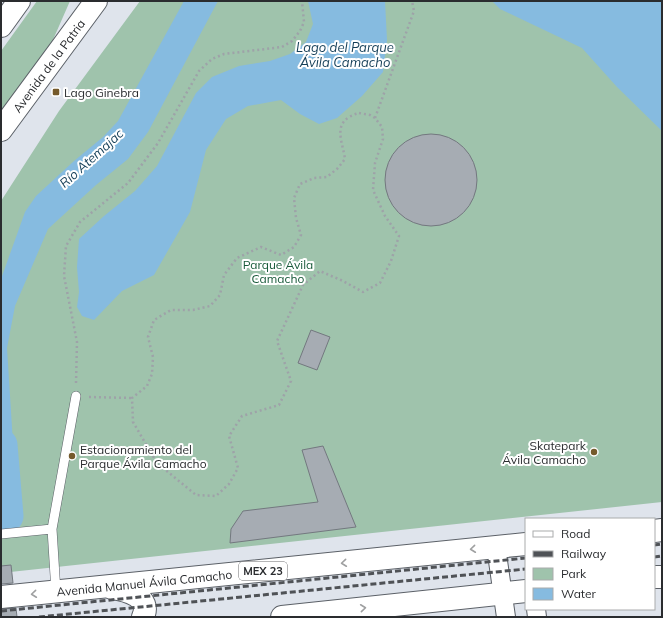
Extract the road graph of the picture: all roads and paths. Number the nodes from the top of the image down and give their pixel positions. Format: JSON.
{"nodes":[{"id":1,"x":83,"y":1,"type":"edge"},
{"id":2,"x":96,"y":1,"type":"edge"},
{"id":3,"x":302,"y":1,"type":"edge"},
{"id":4,"x":412,"y":1,"type":"edge"},
{"id":5,"x":17,"y":2,"type":"edge"},
{"id":6,"x":1,"y":26,"type":"edge"},
{"id":7,"x":49,"y":66,"type":"junction"},
{"id":8,"x":375,"y":118,"type":"junction"},
{"id":9,"x":1,"y":130,"type":"edge"},
{"id":10,"x":76,"y":396,"type":"junction"},
{"id":11,"x":132,"y":398,"type":"junction"},
{"id":12,"x":52,"y":529,"type":"junction"},
{"id":13,"x":1,"y":534,"type":"edge"},
{"id":14,"x":496,"y":547,"type":"junction"},
{"id":15,"x":525,"y":547,"type":"edge"},
{"id":16,"x":104,"y":587,"type":"junction"},
{"id":17,"x":525,"y":591,"type":"edge"},
{"id":18,"x":56,"y":592,"type":"junction"},
{"id":19,"x":502,"y":593,"type":"junction"},
{"id":20,"x":1,"y":598,"type":"edge"},
{"id":21,"x":143,"y":617,"type":"edge"},
{"id":22,"x":282,"y":617,"type":"edge"},
{"id":23,"x":506,"y":617,"type":"edge"}],
"edges":[{"from":1,"to":7,"type":"main road"},
{"from":2,"to":7,"type":"main road","name":"Avenida de la Patria"},
{"from":3,"to":10,"type":"path"},
{"from":4,"to":8,"type":"path"},
{"from":5,"to":6,"type":"main road"},
{"from":7,"to":9,"type":"main road","name":"Avenida de la Patria"},
{"from":8,"to":11,"type":"path"},
{"from":8,"to":11,"type":"path"},
{"from":10,"to":11,"type":"path"},
{"from":10,"to":12,"type":"lane"},
{"from":12,"to":13,"type":"lane"},
{"from":12,"to":18,"type":"lane"},
{"from":14,"to":15,"type":"main road","name":"Avenida Manuel Ávila Camacho","number":"MEX 23"},
{"from":14,"to":16,"type":"main road","name":"Avenida Manuel Ávila Camacho","number":"MEX 23","one_way":true},
{"from":14,"to":19,"type":"street"},
{"from":16,"to":18,"type":"main road","name":"Avenida Manuel Ávila Camacho","number":"MEX 23"},
{"from":16,"to":21,"type":"main road"},
{"from":17,"to":19,"type":"main road"},
{"from":18,"to":20,"type":"main road","name":"Avenida Manuel Ávila Camacho","number":"MEX 23","one_way":true},
{"from":22,"to":19,"type":"main road","one_way":true},
{"from":19,"to":23,"type":"street"}]}
